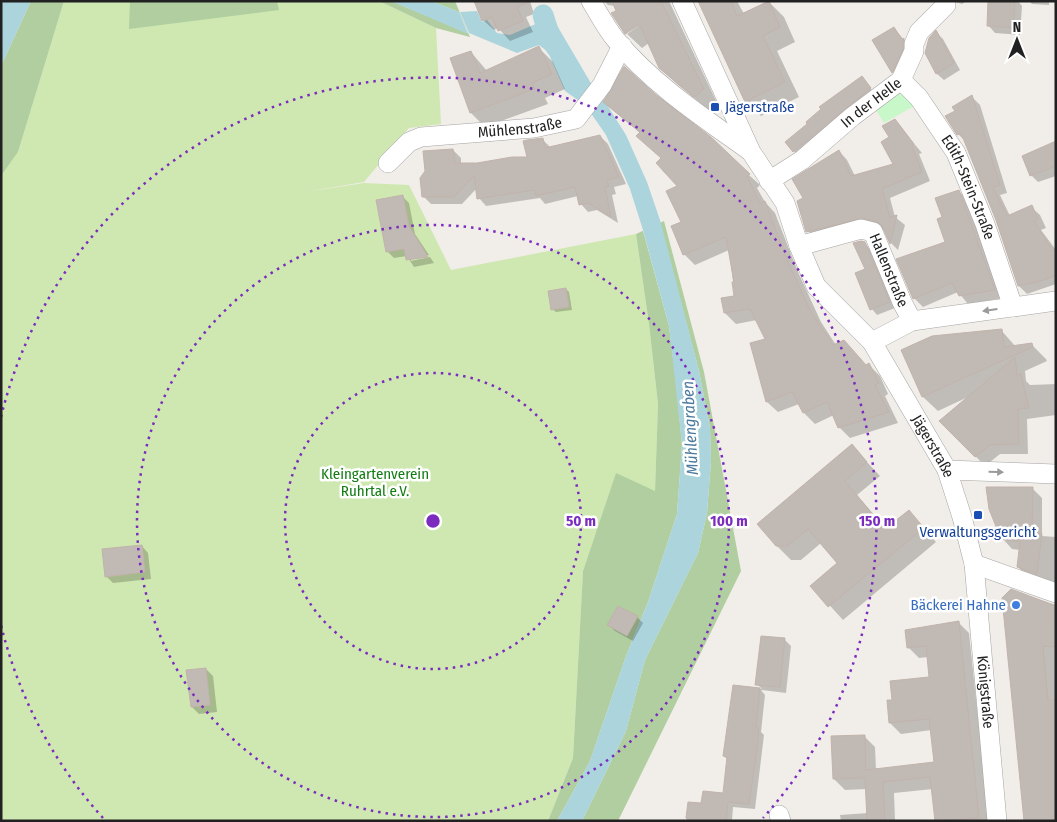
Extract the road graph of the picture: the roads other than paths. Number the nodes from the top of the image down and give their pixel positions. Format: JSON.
{"nodes":[{"id":1,"x":591,"y":1,"type":"edge"},
{"id":2,"x":682,"y":1,"type":"edge"},
{"id":3,"x":946,"y":5,"type":"dead end"},
{"id":4,"x":622,"y":46,"type":"junction"},
{"id":5,"x":901,"y":80,"type":"junction"},
{"id":6,"x":751,"y":152,"type":"junction"},
{"id":7,"x":388,"y":163,"type":"dead end"},
{"id":8,"x":769,"y":180,"type":"junction"},
{"id":9,"x":799,"y":246,"type":"junction"},
{"id":10,"x":1056,"y":301,"type":"edge"},
{"id":11,"x":1013,"y":306,"type":"junction"},
{"id":12,"x":912,"y":321,"type":"junction"},
{"id":13,"x":872,"y":342,"type":"junction"},
{"id":14,"x":947,"y":470,"type":"junction"},
{"id":15,"x":1056,"y":474,"type":"edge"},
{"id":16,"x":974,"y":564,"type":"junction"},
{"id":17,"x":1056,"y":592,"type":"edge"},
{"id":18,"x":997,"y":821,"type":"edge"}],
"edges":[{"from":1,"to":4,"type":"street"},
{"from":2,"to":6,"type":"street","name":"Jägerstraße"},
{"from":3,"to":5,"type":"street","name":"In der Helle"},
{"from":4,"to":6,"type":"street"},
{"from":4,"to":7,"type":"street","name":"Mühlenstraße"},
{"from":5,"to":8,"type":"street","name":"In der Helle"},
{"from":5,"to":11,"type":"street","name":"Edith-Stein-Straße"},
{"from":6,"to":8,"type":"street","name":"Jägerstraße"},
{"from":8,"to":9,"type":"street","name":"Jägerstraße"},
{"from":9,"to":12,"type":"street","name":"Hallenstraße"},
{"from":9,"to":13,"type":"street","name":"Jägerstraße"},
{"from":10,"to":11,"type":"street","name":"Hallenstraße"},
{"from":11,"to":12,"type":"street","name":"Hallenstraße","one_way":true},
{"from":12,"to":13,"type":"street","name":"Hallenstraße"},
{"from":13,"to":14,"type":"street","name":"Jägerstraße"},
{"from":14,"to":15,"type":"street","one_way":true},
{"from":14,"to":16,"type":"street","name":"Jägerstraße"},
{"from":16,"to":17,"type":"street"},
{"from":16,"to":18,"type":"street","name":"Königstraße"}]}
